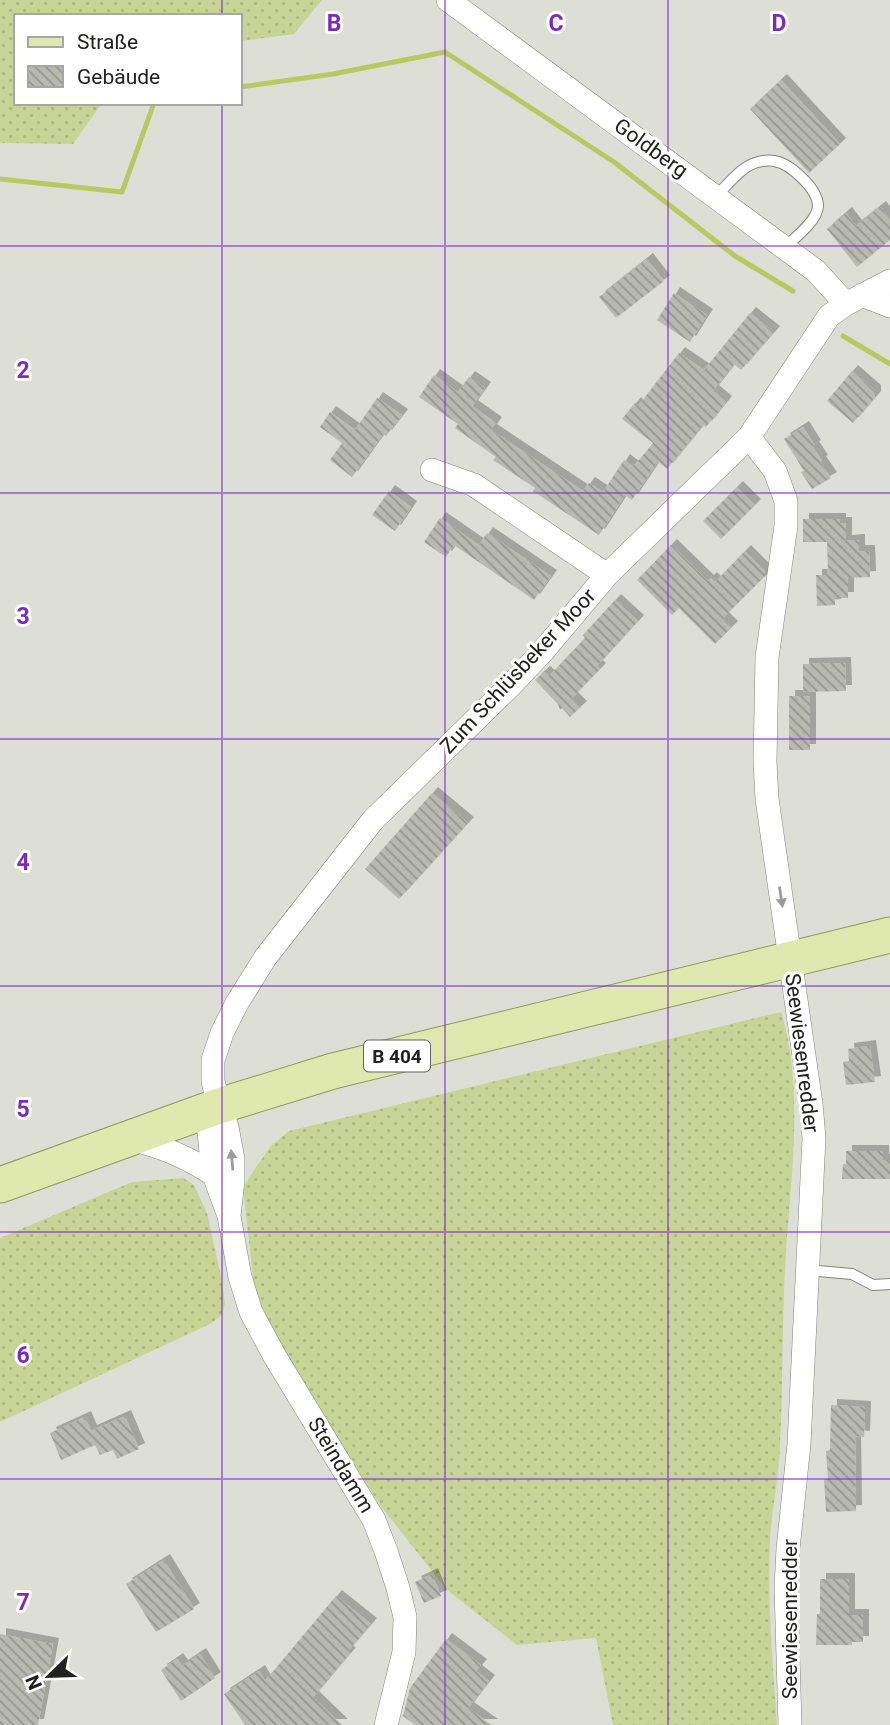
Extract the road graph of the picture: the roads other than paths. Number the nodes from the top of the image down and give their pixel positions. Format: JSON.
{"nodes":[{"id":1,"x":448,"y":0,"type":"edge"},
{"id":2,"x":716,"y":197,"type":"junction"},
{"id":3,"x":785,"y":247,"type":"junction"},
{"id":4,"x":890,"y":281,"type":"edge"},
{"id":5,"x":854,"y":299,"type":"junction"},
{"id":6,"x":890,"y":306,"type":"edge"},
{"id":7,"x":749,"y":437,"type":"junction"},
{"id":8,"x":432,"y":470,"type":"dead end"},
{"id":9,"x":607,"y":575,"type":"junction"},
{"id":10,"x":890,"y":935,"type":"edge"},
{"id":11,"x":791,"y":960,"type":"junction"},
{"id":12,"x":219,"y":1106,"type":"junction"},
{"id":13,"x":127,"y":1138,"type":"junction"},
{"id":14,"x":214,"y":1175,"type":"junction"},
{"id":15,"x":0,"y":1185,"type":"edge"},
{"id":16,"x":229,"y":1216,"type":"junction"},
{"id":17,"x":807,"y":1270,"type":"junction"},
{"id":18,"x":890,"y":1284,"type":"edge"},
{"id":19,"x":386,"y":1725,"type":"edge"},
{"id":20,"x":790,"y":1725,"type":"edge"}],
"edges":[{"from":1,"to":2,"type":"street","name":"Goldberg"},
{"from":2,"to":3,"type":"street","name":"Goldberg"},
{"from":2,"to":3,"type":"lane"},
{"from":3,"to":5,"type":"street","name":"Goldberg"},
{"from":4,"to":5,"type":"street","name":"Zum Schlüsbeker Moor"},
{"from":5,"to":6,"type":"street"},
{"from":5,"to":7,"type":"street","name":"Zum Schlüsbeker Moor"},
{"from":7,"to":9,"type":"street","name":"Zum Schlüsbeker Moor"},
{"from":7,"to":11,"type":"street","name":"Seewiesenredder","one_way":true},
{"from":8,"to":9,"type":"street"},
{"from":9,"to":12,"type":"street","name":"Zum Schlüsbeker Moor"},
{"from":10,"to":11,"type":"main road","number":"B 404"},
{"from":11,"to":12,"type":"main road","number":"B 404"},
{"from":11,"to":17,"type":"street","name":"Seewiesenredder"},
{"from":12,"to":13,"type":"main road","number":"B 404"},
{"from":12,"to":14,"type":"street","name":"Steindamm"},
{"from":16,"to":12,"type":"street","name":"Steindamm","one_way":true},
{"from":13,"to":14,"type":"street"},
{"from":13,"to":15,"type":"main road","number":"B 404"},
{"from":14,"to":16,"type":"street","name":"Steindamm"},
{"from":16,"to":19,"type":"street","name":"Steindamm"},
{"from":17,"to":18,"type":"lane"},
{"from":17,"to":20,"type":"street","name":"Seewiesenredder"}]}
